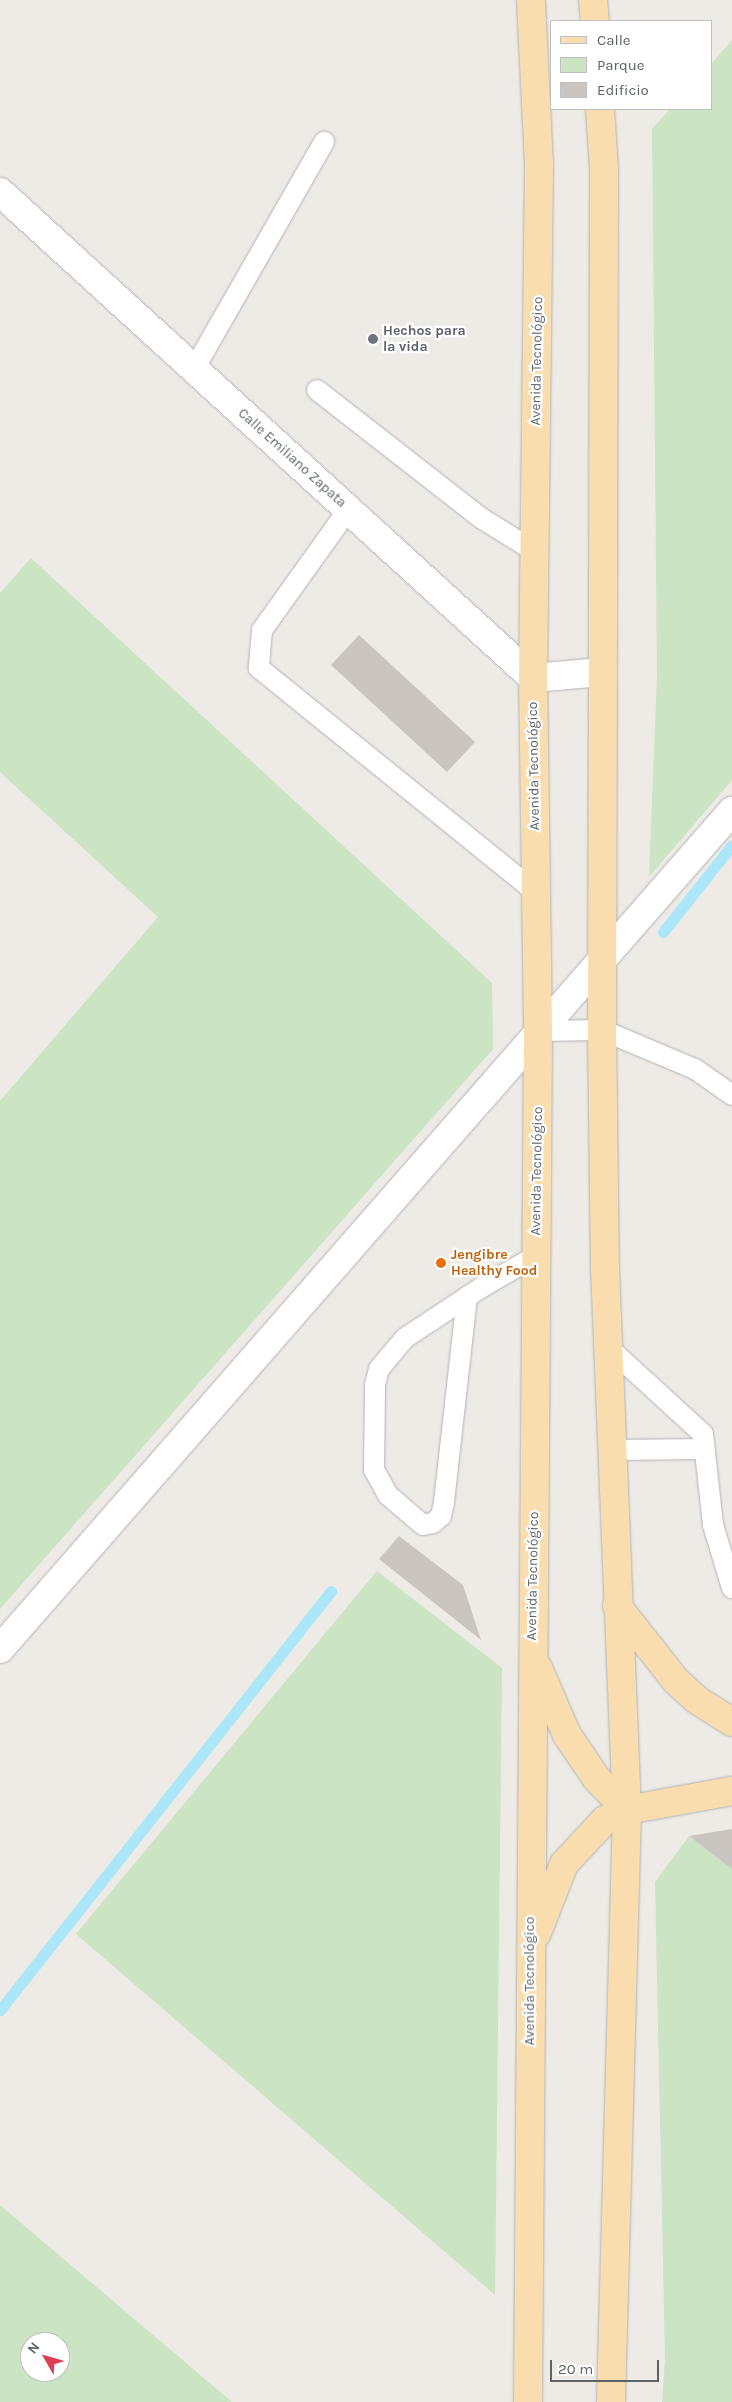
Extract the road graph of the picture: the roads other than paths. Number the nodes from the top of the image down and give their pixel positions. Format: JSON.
{"nodes":[{"id":1,"x":531,"y":0,"type":"edge"},
{"id":2,"x":594,"y":0,"type":"edge"},
{"id":3,"x":595,"y":20,"type":"edge"},
{"id":4,"x":600,"y":110,"type":"edge"},
{"id":5,"x":324,"y":142,"type":"dead end"},
{"id":6,"x":0,"y":192,"type":"edge"},
{"id":7,"x":194,"y":369,"type":"junction"},
{"id":8,"x":317,"y":390,"type":"dead end"},
{"id":9,"x":348,"y":510,"type":"junction"},
{"id":10,"x":534,"y":551,"type":"junction"},
{"id":11,"x":602,"y":672,"type":"junction"},
{"id":12,"x":533,"y":678,"type":"junction"},
{"id":13,"x":732,"y":811,"type":"edge"},
{"id":14,"x":536,"y":892,"type":"junction"},
{"id":15,"x":602,"y":959,"type":"junction"},
{"id":16,"x":602,"y":1030,"type":"junction"},
{"id":17,"x":538,"y":1031,"type":"junction"},
{"id":18,"x":732,"y":1095,"type":"edge"},
{"id":19,"x":536,"y":1256,"type":"junction"},
{"id":20,"x":467,"y":1297,"type":"junction"},
{"id":21,"x":608,"y":1347,"type":"junction"},
{"id":22,"x":704,"y":1449,"type":"junction"},
{"id":23,"x":613,"y":1450,"type":"junction"},
{"id":24,"x":732,"y":1588,"type":"edge"},
{"id":25,"x":617,"y":1606,"type":"junction"},
{"id":26,"x":532,"y":1640,"type":"junction"},
{"id":27,"x":0,"y":1649,"type":"edge"},
{"id":28,"x":732,"y":1722,"type":"edge"},
{"id":29,"x":732,"y":1791,"type":"edge"},
{"id":30,"x":626,"y":1810,"type":"junction"},
{"id":31,"x":529,"y":1953,"type":"junction"},
{"id":32,"x":528,"y":2402,"type":"edge"},
{"id":33,"x":612,"y":2402,"type":"edge"}],
"edges":[{"from":1,"to":10,"type":"main road","name":"Avenida Tecnológico"},
{"from":2,"to":3,"type":"main road"},
{"from":4,"to":11,"type":"main road"},
{"from":5,"to":7,"type":"lane"},
{"from":6,"to":7,"type":"street","name":"Calle Emiliano Zapata"},
{"from":7,"to":9,"type":"street","name":"Calle Emiliano Zapata"},
{"from":8,"to":10,"type":"lane"},
{"from":9,"to":12,"type":"street","name":"Calle Emiliano Zapata"},
{"from":9,"to":14,"type":"lane"},
{"from":10,"to":12,"type":"main road","name":"Avenida Tecnológico"},
{"from":11,"to":12,"type":"street"},
{"from":11,"to":15,"type":"main road"},
{"from":12,"to":14,"type":"main road","name":"Avenida Tecnológico"},
{"from":13,"to":15,"type":"street"},
{"from":14,"to":17,"type":"main road","name":"Avenida Tecnológico"},
{"from":15,"to":16,"type":"main road"},
{"from":15,"to":17,"type":"street"},
{"from":16,"to":17,"type":"lane"},
{"from":16,"to":18,"type":"lane"},
{"from":16,"to":21,"type":"main road"},
{"from":17,"to":19,"type":"main road","name":"Avenida Tecnológico"},
{"from":17,"to":27,"type":"street"},
{"from":19,"to":20,"type":"lane"},
{"from":19,"to":26,"type":"main road","name":"Avenida Tecnológico"},
{"from":20,"to":20,"type":"lane"},
{"from":21,"to":22,"type":"lane"},
{"from":21,"to":23,"type":"main road"},
{"from":22,"to":23,"type":"lane"},
{"from":22,"to":24,"type":"lane"},
{"from":23,"to":25,"type":"main road"},
{"from":25,"to":28,"type":"main road"},
{"from":25,"to":30,"type":"main road"},
{"from":26,"to":30,"type":"main road"},
{"from":26,"to":31,"type":"main road","name":"Avenida Tecnológico"},
{"from":29,"to":30,"type":"main road"},
{"from":30,"to":31,"type":"main road"},
{"from":30,"to":33,"type":"main road"},
{"from":31,"to":32,"type":"main road","name":"Avenida Tecnológico"}]}
